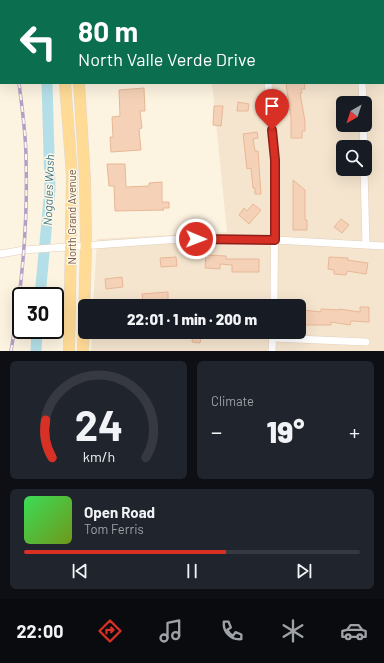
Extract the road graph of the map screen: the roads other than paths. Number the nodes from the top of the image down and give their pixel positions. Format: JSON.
{"nodes":[{"id":1,"x":64,"y":84,"type":"edge"},
{"id":2,"x":79,"y":84,"type":"edge"},
{"id":3,"x":268,"y":84,"type":"edge"},
{"id":4,"x":362,"y":84,"type":"edge"},
{"id":5,"x":363,"y":96,"type":"edge"},
{"id":6,"x":364,"y":176,"type":"edge"},
{"id":7,"x":275,"y":240,"type":"junction"},
{"id":8,"x":366,"y":245,"type":"junction"},
{"id":9,"x":86,"y":246,"type":"junction"},
{"id":10,"x":384,"y":246,"type":"edge"},
{"id":11,"x":72,"y":247,"type":"junction"},
{"id":12,"x":0,"y":254,"type":"edge"},
{"id":13,"x":274,"y":299,"type":"edge"},
{"id":14,"x":306,"y":337,"type":"edge"},
{"id":15,"x":273,"y":339,"type":"edge"},
{"id":16,"x":366,"y":342,"type":"dead end"},
{"id":17,"x":69,"y":351,"type":"edge"},
{"id":18,"x":82,"y":351,"type":"edge"},
{"id":19,"x":272,"y":351,"type":"edge"}],
"edges":[{"from":1,"to":11,"type":"main road","name":"North Grand Avenue"},
{"from":2,"to":9,"type":"main road","name":"North Grand Avenue"},
{"from":3,"to":7,"type":"street"},
{"from":4,"to":5,"type":"street"},
{"from":6,"to":8,"type":"street"},
{"from":7,"to":8,"type":"street"},
{"from":7,"to":9,"type":"street"},
{"from":7,"to":13,"type":"street"},
{"from":8,"to":10,"type":"street"},
{"from":9,"to":11,"type":"street"},
{"from":9,"to":18,"type":"main road","name":"North Grand Avenue"},
{"from":11,"to":12,"type":"street"},
{"from":11,"to":17,"type":"main road","name":"North Grand Avenue"},
{"from":14,"to":16,"type":"street"},
{"from":15,"to":19,"type":"street"}]}
